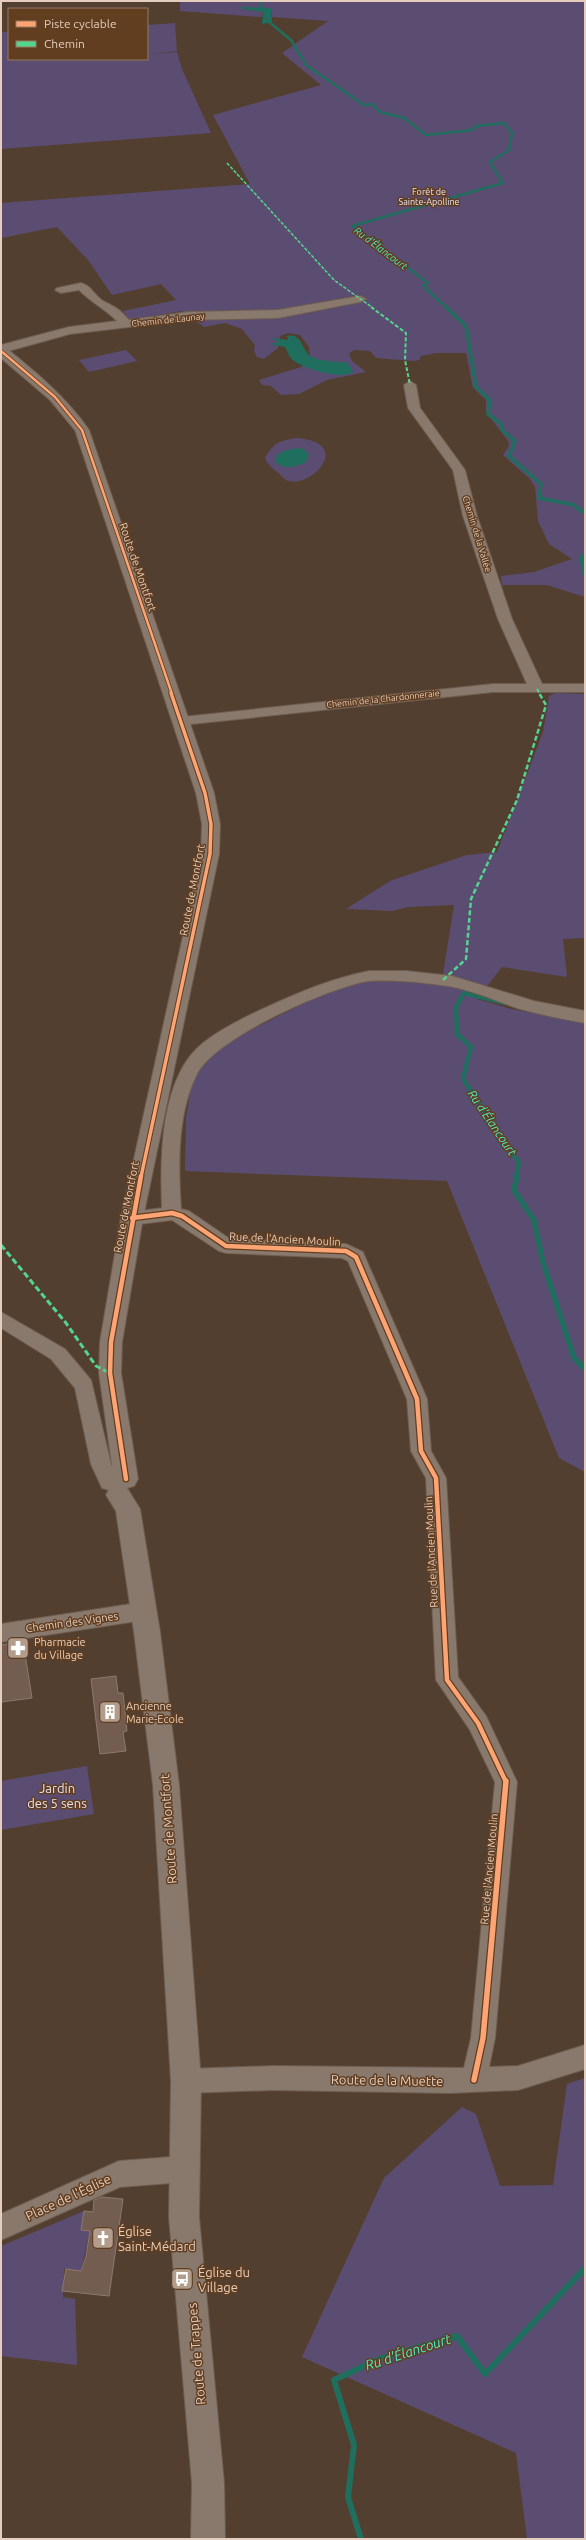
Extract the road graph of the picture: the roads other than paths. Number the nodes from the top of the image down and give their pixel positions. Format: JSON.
{"nodes":[{"id":1,"x":61,"y":290,"type":"dead end"},
{"id":2,"x":360,"y":299,"type":"dead end"},
{"id":3,"x":126,"y":324,"type":"junction"},
{"id":4,"x":1,"y":350,"type":"edge"},
{"id":5,"x":410,"y":385,"type":"dead end"},
{"id":6,"x":585,"y":688,"type":"edge"},
{"id":7,"x":537,"y":689,"type":"junction"},
{"id":8,"x":182,"y":721,"type":"junction"},
{"id":9,"x":585,"y":1018,"type":"edge"},
{"id":10,"x":172,"y":1213,"type":"junction"},
{"id":11,"x":132,"y":1218,"type":"junction"},
{"id":12,"x":1,"y":1319,"type":"edge"},
{"id":13,"x":118,"y":1485,"type":"junction"},
{"id":14,"x":144,"y":1611,"type":"junction"},
{"id":15,"x":1,"y":1633,"type":"edge"},
{"id":16,"x":585,"y":2057,"type":"edge"},
{"id":17,"x":474,"y":2080,"type":"junction"},
{"id":18,"x":186,"y":2081,"type":"junction"},
{"id":19,"x":184,"y":2169,"type":"junction"},
{"id":20,"x":1,"y":2227,"type":"edge"},
{"id":21,"x":208,"y":2539,"type":"edge"}],
"edges":[{"from":1,"to":3,"type":"street"},
{"from":2,"to":3,"type":"street","name":"Chemin de Launay"},
{"from":3,"to":4,"type":"street","name":"Chemin de Launay"},
{"from":4,"to":8,"type":"street","name":"Route de Montfort"},
{"from":5,"to":7,"type":"street","name":"Chemin de la Vallée"},
{"from":6,"to":7,"type":"street","name":"Chemin de la Chardonneraie"},
{"from":7,"to":8,"type":"street","name":"Chemin de la Chardonneraie"},
{"from":8,"to":11,"type":"street","name":"Route de Montfort"},
{"from":9,"to":10,"type":"street"},
{"from":10,"to":11,"type":"street"},
{"from":10,"to":17,"type":"street","name":"Rue de l'Ancien Moulin"},
{"from":11,"to":13,"type":"street","name":"Route de Montfort"},
{"from":12,"to":13,"type":"street"},
{"from":13,"to":14,"type":"street","name":"Route de Montfort"},
{"from":14,"to":15,"type":"street","name":"Chemin des Vignes"},
{"from":14,"to":18,"type":"street","name":"Route de Montfort"},
{"from":16,"to":17,"type":"street","name":"Route de la Muette"},
{"from":17,"to":18,"type":"street","name":"Route de la Muette"},
{"from":18,"to":19,"type":"street","name":"Route de Montfort"},
{"from":19,"to":20,"type":"street","name":"Place de l'Église"},
{"from":19,"to":21,"type":"street","name":"Route de Trappes"}]}
